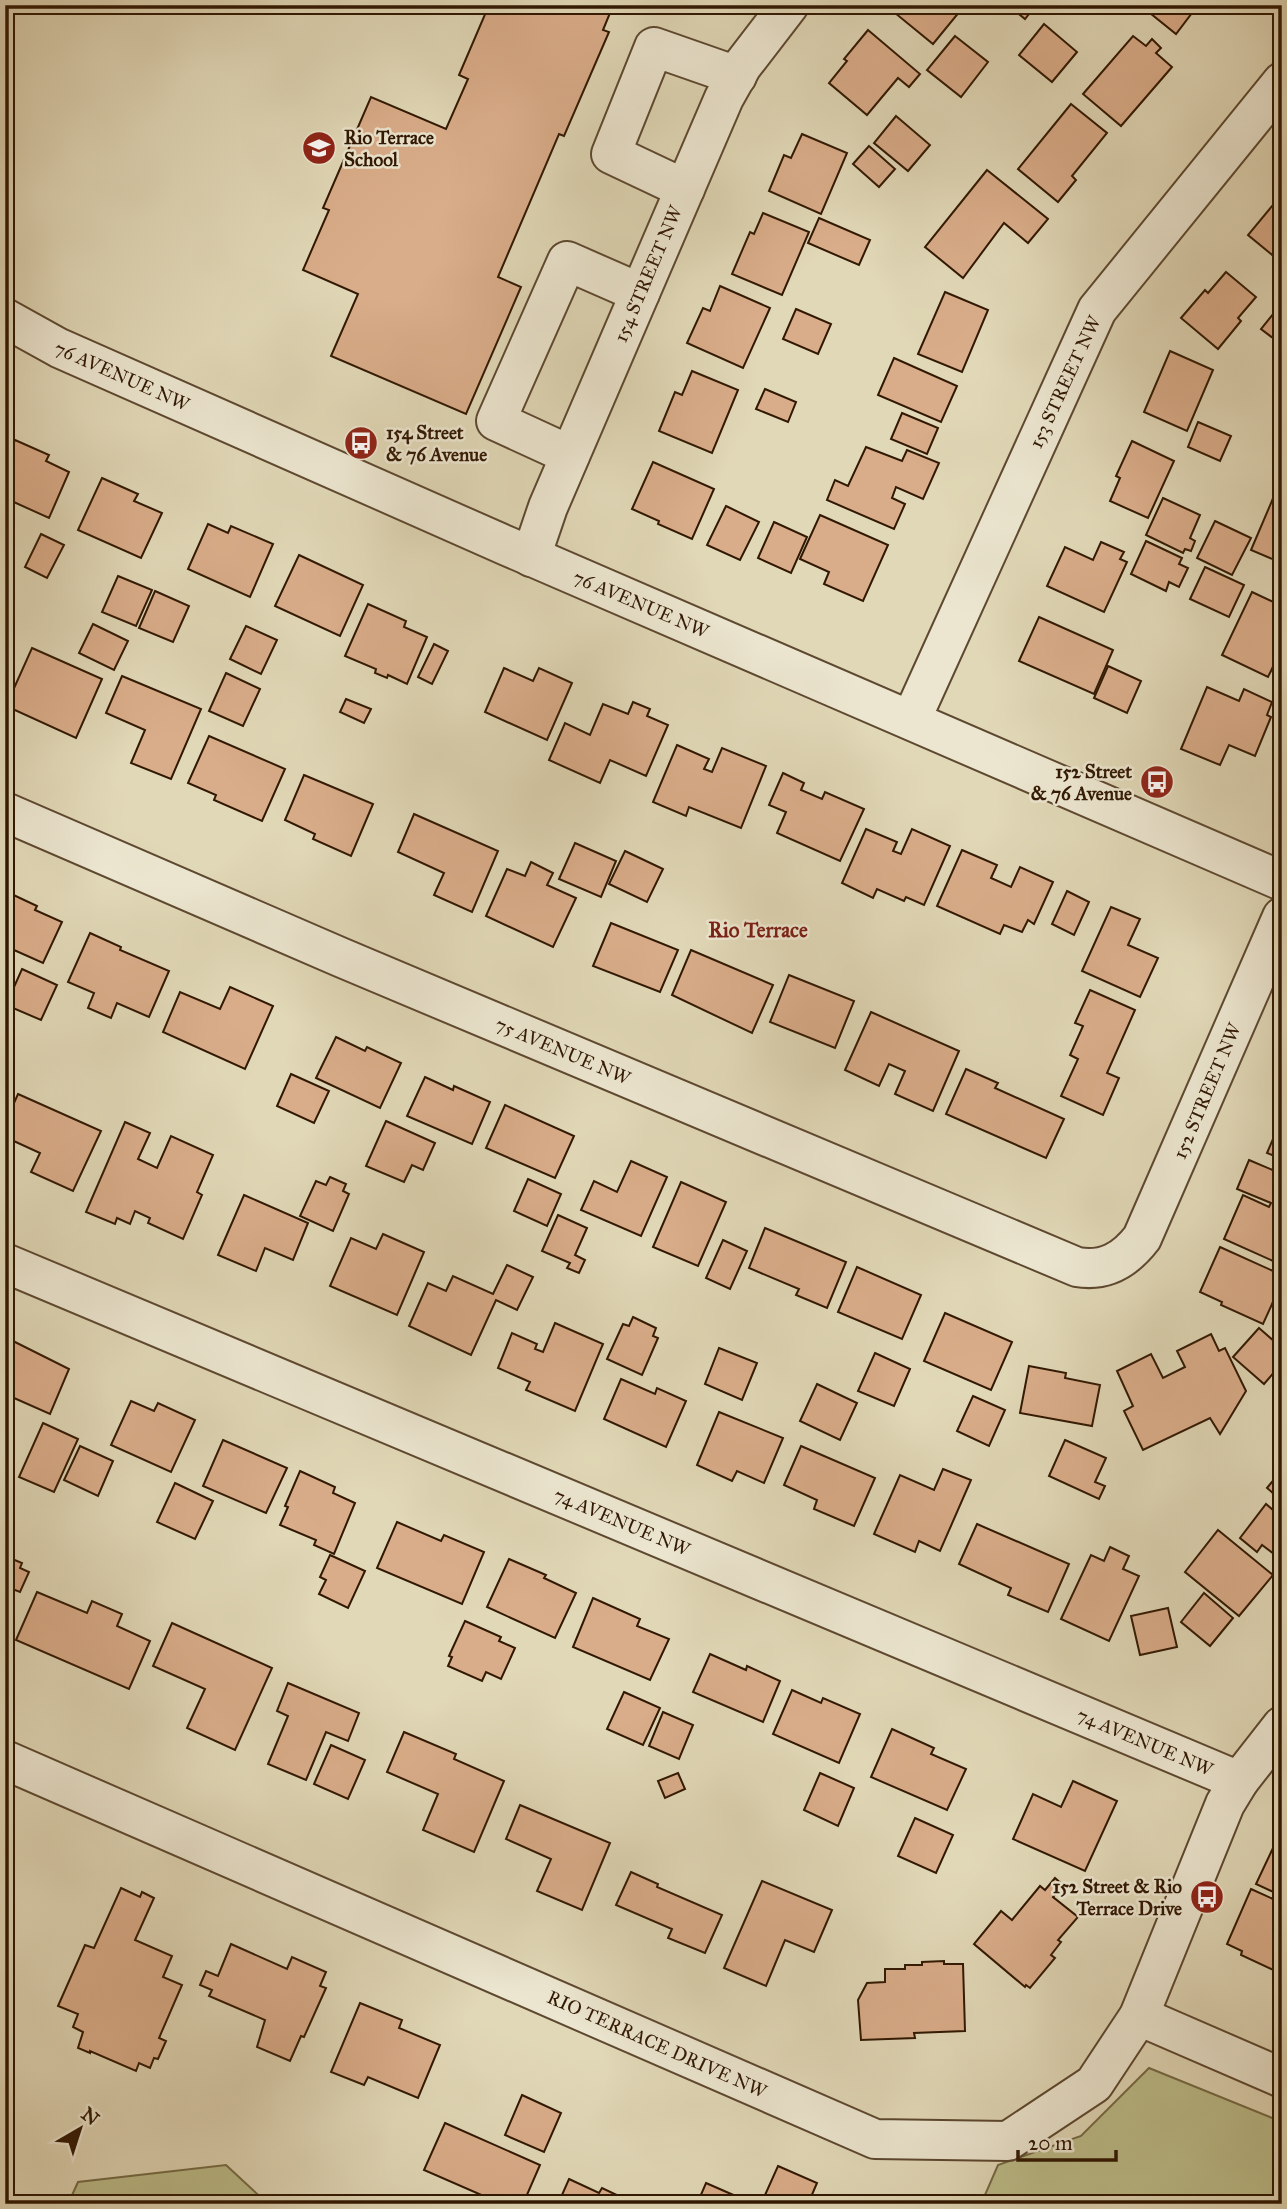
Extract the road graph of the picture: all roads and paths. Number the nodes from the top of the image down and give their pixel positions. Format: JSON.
{"nodes":[{"id":1,"x":789,"y":5,"type":"edge"},
{"id":2,"x":737,"y":76,"type":"junction"},
{"id":3,"x":1282,"y":82,"type":"edge"},
{"id":4,"x":685,"y":189,"type":"junction"},
{"id":5,"x":640,"y":293,"type":"junction"},
{"id":6,"x":5,"y":318,"type":"edge"},
{"id":7,"x":570,"y":455,"type":"junction"},
{"id":8,"x":531,"y":557,"type":"junction"},
{"id":9,"x":911,"y":720,"type":"junction"},
{"id":10,"x":5,"y":813,"type":"edge"},
{"id":11,"x":1282,"y":881,"type":"edge"},
{"id":12,"x":1282,"y":917,"type":"edge"},
{"id":13,"x":1122,"y":1258,"type":"joint"},
{"id":14,"x":5,"y":1263,"type":"edge"},
{"id":15,"x":1282,"y":1726,"type":"edge"},
{"id":16,"x":5,"y":1760,"type":"edge"},
{"id":17,"x":1239,"y":1781,"type":"junction"},
{"id":18,"x":1139,"y":2017,"type":"junction"},
{"id":19,"x":1282,"y":2078,"type":"edge"}],
"edges":[{"from":1,"to":2,"type":"street","name":"154 STREET NW"},
{"from":2,"to":4,"type":"street","name":"154 STREET NW"},
{"from":2,"to":4,"type":"street"},
{"from":3,"to":9,"type":"street","name":"153 STREET NW"},
{"from":4,"to":5,"type":"street","name":"154 STREET NW"},
{"from":5,"to":7,"type":"street","name":"154 STREET NW"},
{"from":5,"to":7,"type":"street"},
{"from":6,"to":8,"type":"street","name":"76 AVENUE NW"},
{"from":7,"to":8,"type":"street","name":"154 STREET NW"},
{"from":8,"to":9,"type":"street","name":"76 AVENUE NW"},
{"from":9,"to":11,"type":"street","name":"76 AVENUE NW"},
{"from":10,"to":13,"type":"street","name":"75 AVENUE NW"},
{"from":12,"to":13,"type":"street","name":"152 STREET NW"},
{"from":14,"to":17,"type":"street","name":"74 AVENUE NW"},
{"from":15,"to":17,"type":"street","name":"RIO TERRACE DRIVE NW"},
{"from":16,"to":18,"type":"street","name":"RIO TERRACE DRIVE NW"},
{"from":17,"to":18,"type":"street","name":"RIO TERRACE DRIVE NW"},
{"from":18,"to":19,"type":"street"}]}
